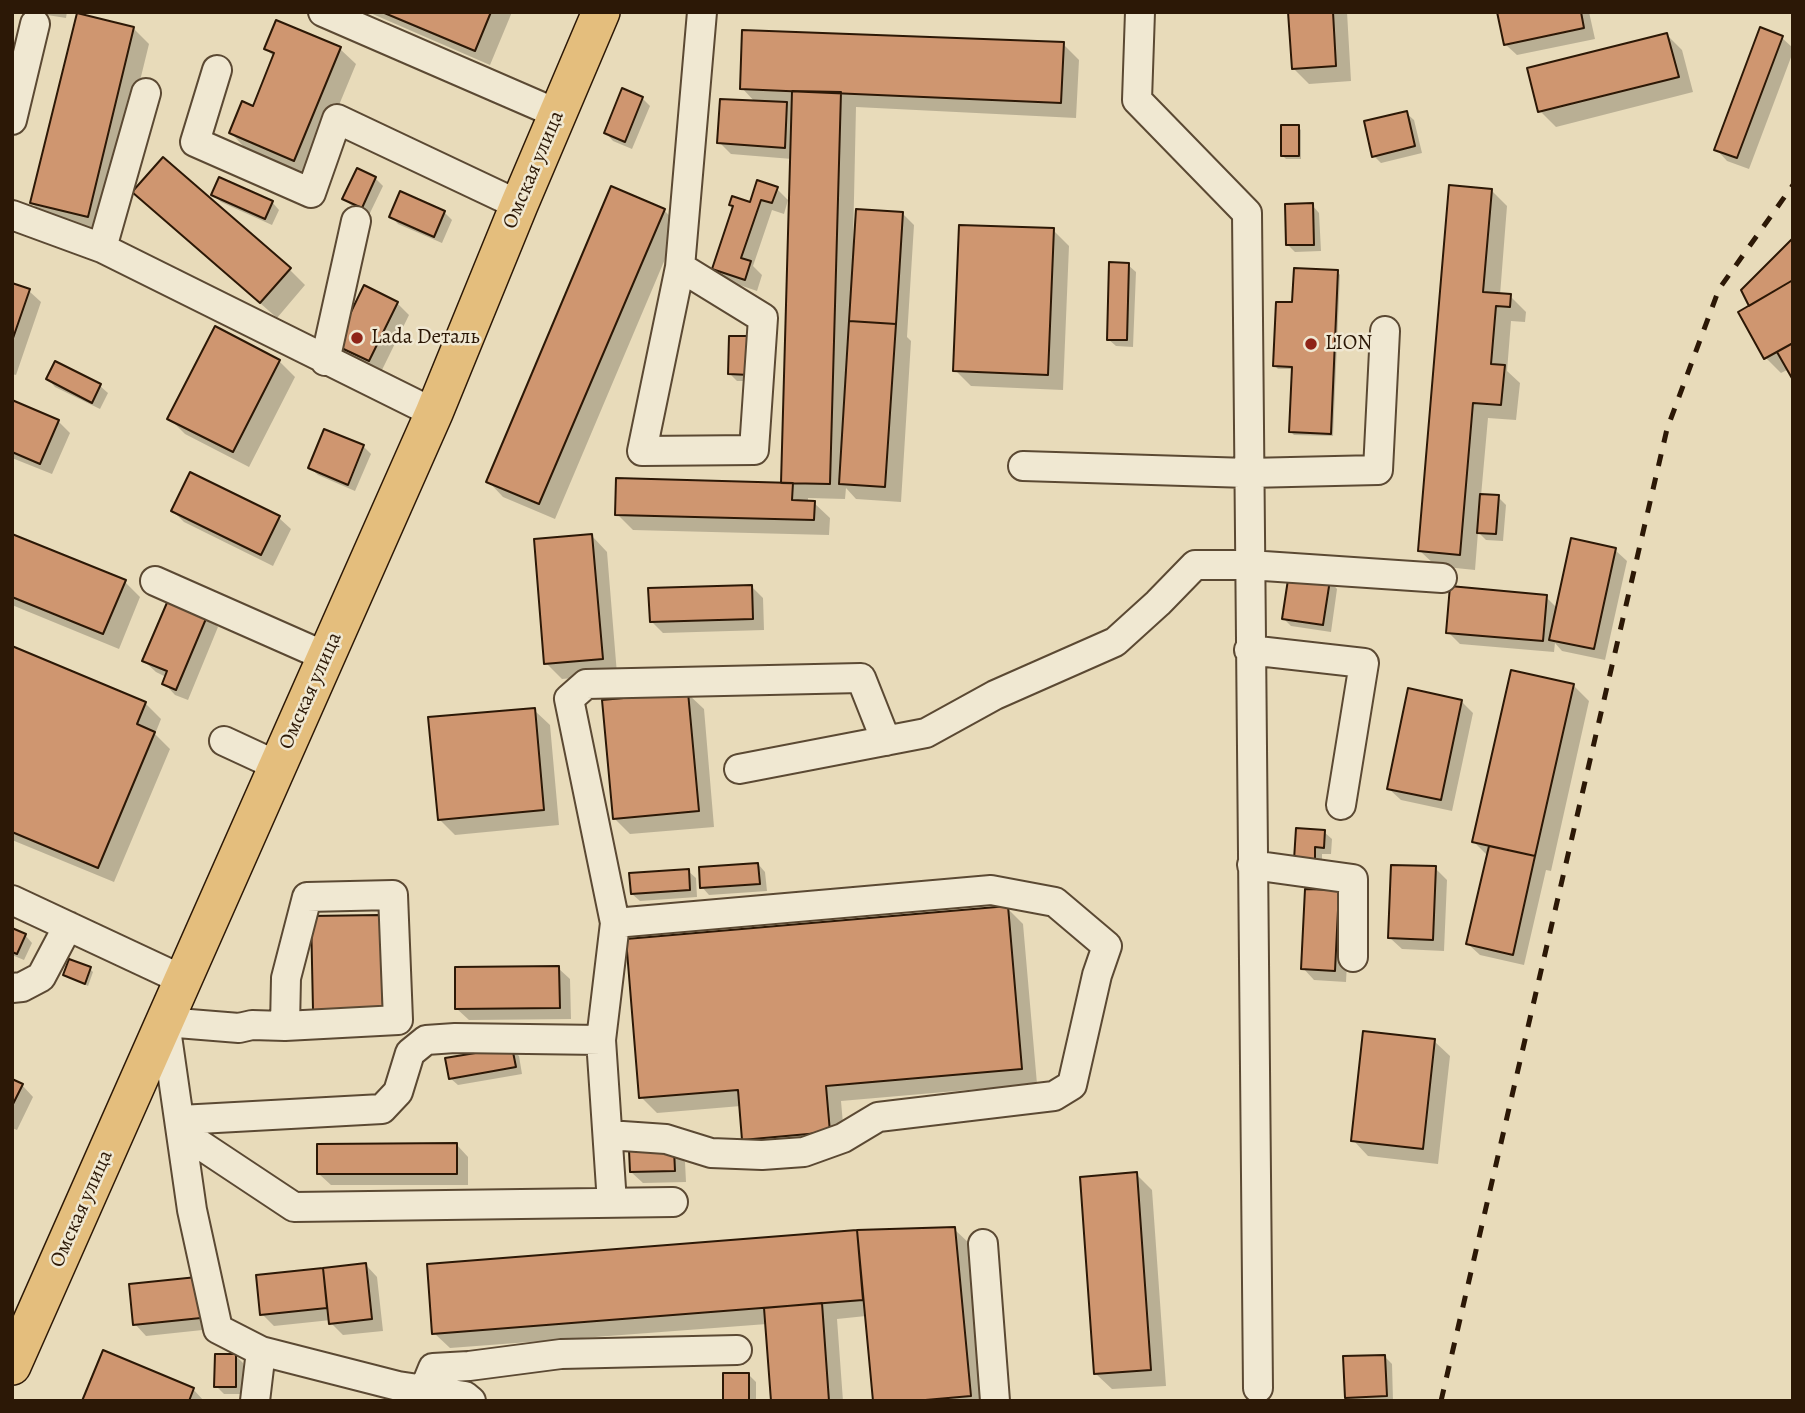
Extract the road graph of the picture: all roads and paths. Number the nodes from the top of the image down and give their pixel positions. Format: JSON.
{"nodes":[{"id":1,"x":323,"y":12,"type":"edge"},
{"id":2,"x":601,"y":12,"type":"edge"},
{"id":3,"x":702,"y":12,"type":"edge"},
{"id":4,"x":1140,"y":12,"type":"edge"},
{"id":5,"x":34,"y":24,"type":"dead end"},
{"id":6,"x":217,"y":70,"type":"dead end"},
{"id":7,"x":146,"y":93,"type":"dead end"},
{"id":8,"x":558,"y":114,"type":"junction"},
{"id":9,"x":12,"y":120,"type":"edge"},
{"id":10,"x":519,"y":205,"type":"junction"},
{"id":11,"x":12,"y":215,"type":"edge"},
{"id":12,"x":356,"y":221,"type":"dead end"},
{"id":13,"x":102,"y":248,"type":"junction"},
{"id":14,"x":680,"y":267,"type":"junction"},
{"id":15,"x":1385,"y":331,"type":"dead end"},
{"id":16,"x":326,"y":360,"type":"junction"},
{"id":17,"x":434,"y":413,"type":"junction"},
{"id":18,"x":1023,"y":466,"type":"dead end"},
{"id":19,"x":1248,"y":473,"type":"junction"},
{"id":20,"x":1249,"y":565,"type":"junction"},
{"id":21,"x":1442,"y":578,"type":"dead end"},
{"id":22,"x":155,"y":581,"type":"dead end"},
{"id":23,"x":1250,"y":650,"type":"junction"},
{"id":24,"x":327,"y":657,"type":"junction"},
{"id":25,"x":224,"y":741,"type":"dead end"},
{"id":26,"x":886,"y":741,"type":"junction"},
{"id":27,"x":278,"y":766,"type":"junction"},
{"id":28,"x":739,"y":769,"type":"dead end"},
{"id":29,"x":1341,"y":805,"type":"dead end"},
{"id":30,"x":1251,"y":865,"type":"junction"},
{"id":31,"x":12,"y":900,"type":"edge"},
{"id":32,"x":615,"y":923,"type":"junction"},
{"id":33,"x":68,"y":926,"type":"junction"},
{"id":34,"x":1353,"y":957,"type":"dead end"},
{"id":35,"x":183,"y":980,"type":"junction"},
{"id":36,"x":12,"y":988,"type":"edge"},
{"id":37,"x":165,"y":1022,"type":"junction"},
{"id":38,"x":285,"y":1026,"type":"junction"},
{"id":39,"x":601,"y":1040,"type":"junction"},
{"id":40,"x":180,"y":1126,"type":"junction"},
{"id":41,"x":608,"y":1135,"type":"junction"},
{"id":42,"x":673,"y":1202,"type":"dead end"},
{"id":43,"x":612,"y":1203,"type":"junction"},
{"id":44,"x":983,"y":1244,"type":"dead end"},
{"id":45,"x":737,"y":1350,"type":"dead end"},
{"id":46,"x":261,"y":1351,"type":"junction"},
{"id":47,"x":13,"y":1362,"type":"edge"},
{"id":48,"x":1258,"y":1388,"type":"dead end"},
{"id":49,"x":424,"y":1390,"type":"junction"},
{"id":50,"x":255,"y":1401,"type":"edge"},
{"id":51,"x":471,"y":1401,"type":"edge"},
{"id":52,"x":995,"y":1401,"type":"edge"}],
"edges":[{"from":1,"to":8,"type":"lane"},
{"from":2,"to":8,"type":"main road","name":"Омская улица"},
{"from":3,"to":14,"type":"lane"},
{"from":4,"to":19,"type":"lane"},
{"from":5,"to":9,"type":"lane"},
{"from":6,"to":10,"type":"lane"},
{"from":7,"to":13,"type":"lane"},
{"from":8,"to":10,"type":"main road","name":"Омская улица"},
{"from":10,"to":17,"type":"main road","name":"Омская улица"},
{"from":11,"to":13,"type":"lane"},
{"from":12,"to":16,"type":"lane"},
{"from":13,"to":16,"type":"lane"},
{"from":14,"to":14,"type":"lane"},
{"from":15,"to":19,"type":"lane"},
{"from":16,"to":17,"type":"lane"},
{"from":17,"to":24,"type":"main road","name":"Омская улица"},
{"from":18,"to":19,"type":"lane"},
{"from":19,"to":20,"type":"lane"},
{"from":20,"to":21,"type":"lane"},
{"from":20,"to":23,"type":"lane"},
{"from":20,"to":26,"type":"lane"},
{"from":22,"to":24,"type":"lane"},
{"from":23,"to":29,"type":"lane"},
{"from":23,"to":30,"type":"lane"},
{"from":24,"to":27,"type":"main road","name":"Омская улица"},
{"from":25,"to":27,"type":"lane"},
{"from":26,"to":28,"type":"lane"},
{"from":26,"to":32,"type":"lane"},
{"from":27,"to":35,"type":"main road","name":"Омская улица"},
{"from":30,"to":34,"type":"lane"},
{"from":30,"to":48,"type":"lane"},
{"from":31,"to":33,"type":"lane"},
{"from":32,"to":39,"type":"lane"},
{"from":32,"to":41,"type":"lane"},
{"from":33,"to":35,"type":"lane"},
{"from":33,"to":36,"type":"lane"},
{"from":35,"to":37,"type":"main road","name":"Омская улица"},
{"from":37,"to":38,"type":"lane"},
{"from":37,"to":40,"type":"lane"},
{"from":37,"to":47,"type":"main road","name":"Омская улица"},
{"from":38,"to":38,"type":"lane"},
{"from":39,"to":40,"type":"lane"},
{"from":39,"to":41,"type":"lane"},
{"from":40,"to":43,"type":"lane"},
{"from":40,"to":46,"type":"lane"},
{"from":41,"to":43,"type":"lane"},
{"from":42,"to":43,"type":"lane"},
{"from":44,"to":52,"type":"lane"},
{"from":45,"to":49,"type":"lane"},
{"from":46,"to":49,"type":"lane"},
{"from":46,"to":50,"type":"lane"},
{"from":49,"to":51,"type":"lane"}]}
